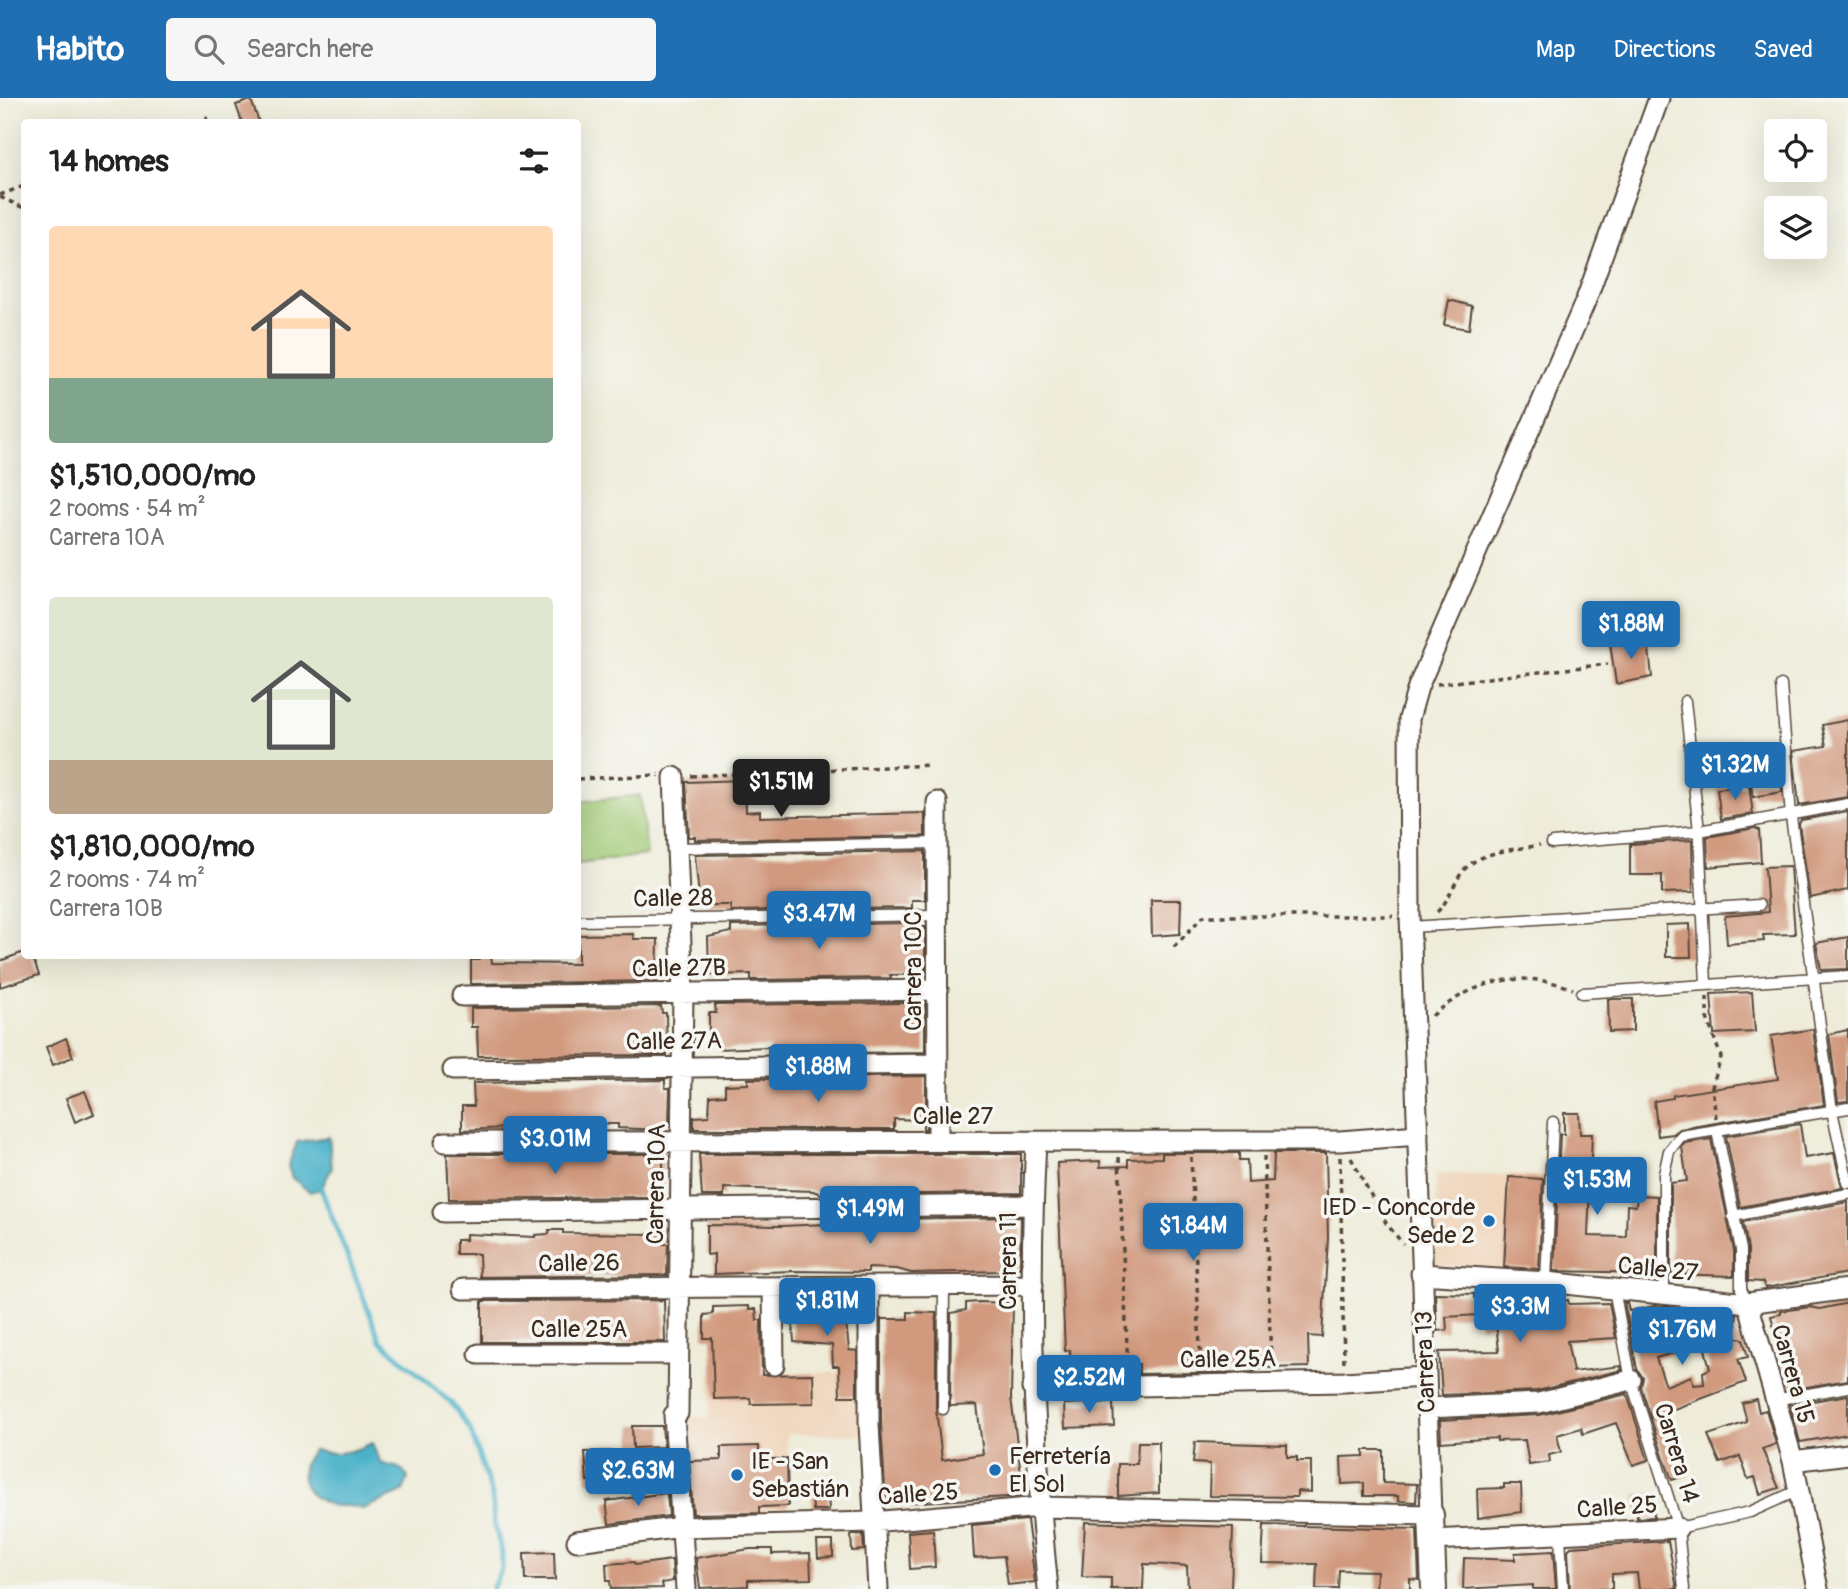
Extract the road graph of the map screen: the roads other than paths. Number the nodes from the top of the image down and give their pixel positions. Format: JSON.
{"nodes":[{"id":1,"x":1659,"y":98,"type":"edge"},
{"id":2,"x":1781,"y":685,"type":"dead end"},
{"id":3,"x":1685,"y":701,"type":"dead end"},
{"id":4,"x":674,"y":776,"type":"road end"},
{"id":5,"x":937,"y":802,"type":"dead end"},
{"id":6,"x":1848,"y":804,"type":"edge"},
{"id":7,"x":1790,"y":817,"type":"junction"},
{"id":8,"x":1699,"y":831,"type":"junction"},
{"id":9,"x":937,"y":843,"type":"junction"},
{"id":10,"x":1552,"y":843,"type":"road end"},
{"id":11,"x":676,"y":848,"type":"junction"},
{"id":12,"x":1759,"y":905,"type":"dead end"},
{"id":13,"x":1702,"y":908,"type":"junction"},
{"id":14,"x":938,"y":915,"type":"junction"},
{"id":15,"x":678,"y":919,"type":"junction"},
{"id":16,"x":581,"y":921,"type":"edge"},
{"id":17,"x":1410,"y":921,"type":"junction"},
{"id":18,"x":1848,"y":976,"type":"edge"},
{"id":19,"x":1814,"y":979,"type":"junction"},
{"id":20,"x":1706,"y":984,"type":"junction"},
{"id":21,"x":938,"y":990,"type":"junction"},
{"id":22,"x":683,"y":992,"type":"junction"},
{"id":23,"x":1582,"y":993,"type":"road end"},
{"id":24,"x":463,"y":996,"type":"dead end"},
{"id":25,"x":937,"y":1063,"type":"junction"},
{"id":26,"x":682,"y":1065,"type":"junction"},
{"id":27,"x":453,"y":1070,"type":"dead end"},
{"id":28,"x":1848,"y":1108,"type":"edge"},
{"id":29,"x":1832,"y":1111,"type":"junction"},
{"id":30,"x":1553,"y":1122,"type":"dead end"},
{"id":31,"x":1717,"y":1131,"type":"junction"},
{"id":32,"x":1418,"y":1136,"type":"junction"},
{"id":33,"x":681,"y":1140,"type":"junction"},
{"id":34,"x":938,"y":1140,"type":"junction"},
{"id":35,"x":1035,"y":1142,"type":"junction"},
{"id":36,"x":445,"y":1143,"type":"dead end"},
{"id":37,"x":1848,"y":1183,"type":"edge"},
{"id":38,"x":1848,"y":1194,"type":"edge"},
{"id":39,"x":1032,"y":1205,"type":"junction"},
{"id":40,"x":680,"y":1210,"type":"junction"},
{"id":41,"x":443,"y":1212,"type":"dead end"},
{"id":42,"x":1733,"y":1216,"type":"junction"},
{"id":43,"x":1421,"y":1274,"type":"junction"},
{"id":44,"x":1546,"y":1282,"type":"junction"},
{"id":45,"x":679,"y":1285,"type":"junction"},
{"id":46,"x":1032,"y":1285,"type":"junction"},
{"id":47,"x":869,"y":1286,"type":"junction"},
{"id":48,"x":773,"y":1287,"type":"junction"},
{"id":49,"x":944,"y":1288,"type":"junction"},
{"id":50,"x":463,"y":1289,"type":"dead end"},
{"id":51,"x":1614,"y":1289,"type":"junction"},
{"id":52,"x":1848,"y":1289,"type":"edge"},
{"id":53,"x":1664,"y":1295,"type":"junction"},
{"id":54,"x":1748,"y":1303,"type":"junction"},
{"id":55,"x":479,"y":1354,"type":"dead end"},
{"id":56,"x":678,"y":1354,"type":"junction"},
{"id":57,"x":774,"y":1365,"type":"dead end"},
{"id":58,"x":1424,"y":1377,"type":"junction"},
{"id":59,"x":1631,"y":1380,"type":"junction"},
{"id":60,"x":1848,"y":1387,"type":"edge"},
{"id":61,"x":1032,"y":1388,"type":"junction"},
{"id":62,"x":1774,"y":1400,"type":"junction"},
{"id":63,"x":1427,"y":1408,"type":"junction"},
{"id":64,"x":943,"y":1409,"type":"dead end"},
{"id":65,"x":1848,"y":1454,"type":"edge"},
{"id":66,"x":1793,"y":1461,"type":"junction"},
{"id":67,"x":1799,"y":1490,"type":"junction"},
{"id":68,"x":1040,"y":1507,"type":"junction"},
{"id":69,"x":1431,"y":1515,"type":"junction"},
{"id":70,"x":872,"y":1522,"type":"junction"},
{"id":71,"x":681,"y":1527,"type":"junction"},
{"id":72,"x":1678,"y":1528,"type":"junction"},
{"id":73,"x":1560,"y":1535,"type":"junction"},
{"id":74,"x":1432,"y":1540,"type":"junction"},
{"id":75,"x":577,"y":1541,"type":"dead end"},
{"id":76,"x":686,"y":1589,"type":"edge"},
{"id":77,"x":878,"y":1589,"type":"edge"},
{"id":78,"x":1048,"y":1589,"type":"edge"},
{"id":79,"x":1434,"y":1589,"type":"edge"},
{"id":80,"x":1563,"y":1589,"type":"edge"},
{"id":81,"x":1684,"y":1589,"type":"edge"},
{"id":82,"x":1818,"y":1589,"type":"edge"}],
"edges":[{"from":1,"to":17,"type":"street","name":"Carrera 13"},
{"from":2,"to":7,"type":"lane"},
{"from":3,"to":8,"type":"lane"},
{"from":4,"to":11,"type":"street","name":"Carrera 10A"},
{"from":5,"to":9,"type":"street","name":"Carrera 10C"},
{"from":6,"to":7,"type":"lane"},
{"from":7,"to":8,"type":"lane"},
{"from":7,"to":19,"type":"lane"},
{"from":8,"to":10,"type":"lane"},
{"from":8,"to":13,"type":"lane"},
{"from":9,"to":11,"type":"lane"},
{"from":9,"to":14,"type":"street","name":"Carrera 10C"},
{"from":11,"to":15,"type":"street","name":"Carrera 10A"},
{"from":12,"to":13,"type":"lane"},
{"from":13,"to":17,"type":"lane"},
{"from":13,"to":20,"type":"lane"},
{"from":14,"to":15,"type":"lane","name":"Calle 28"},
{"from":14,"to":21,"type":"street","name":"Carrera 10C"},
{"from":15,"to":16,"type":"lane","name":"Calle 28"},
{"from":15,"to":22,"type":"street","name":"Carrera 10A"},
{"from":17,"to":32,"type":"street","name":"Carrera 13"},
{"from":18,"to":19,"type":"lane"},
{"from":19,"to":20,"type":"lane"},
{"from":19,"to":29,"type":"lane"},
{"from":20,"to":23,"type":"lane"},
{"from":21,"to":22,"type":"street","name":"Calle 27B"},
{"from":21,"to":25,"type":"street","name":"Carrera 10C"},
{"from":22,"to":24,"type":"street","name":"Calle 27B"},
{"from":22,"to":26,"type":"street","name":"Carrera 10A"},
{"from":25,"to":26,"type":"street","name":"Calle 27A"},
{"from":25,"to":34,"type":"street","name":"Carrera 10C"},
{"from":26,"to":27,"type":"street","name":"Calle 27A"},
{"from":26,"to":33,"type":"street","name":"Carrera 10A"},
{"from":28,"to":29,"type":"lane"},
{"from":29,"to":31,"type":"lane"},
{"from":29,"to":37,"type":"lane"},
{"from":30,"to":44,"type":"lane"},
{"from":31,"to":42,"type":"lane","name":"Carrera 15"},
{"from":31,"to":53,"type":"lane"},
{"from":32,"to":35,"type":"street","name":"Calle 27"},
{"from":32,"to":43,"type":"street","name":"Carrera 13"},
{"from":33,"to":34,"type":"street","name":"Calle 27"},
{"from":33,"to":36,"type":"street","name":"Calle 27"},
{"from":33,"to":40,"type":"street","name":"Carrera 10A"},
{"from":34,"to":35,"type":"street","name":"Calle 27"},
{"from":35,"to":39,"type":"street","name":"Carrera 11"},
{"from":38,"to":42,"type":"lane"},
{"from":39,"to":40,"type":"street"},
{"from":39,"to":46,"type":"street","name":"Carrera 11"},
{"from":40,"to":41,"type":"street"},
{"from":40,"to":45,"type":"street","name":"Carrera 10A"},
{"from":42,"to":54,"type":"lane","name":"Carrera 15"},
{"from":43,"to":44,"type":"street","name":"Calle 27"},
{"from":43,"to":58,"type":"street","name":"Carrera 13"},
{"from":44,"to":51,"type":"street","name":"Calle 27"},
{"from":45,"to":48,"type":"street","name":"Calle 26"},
{"from":45,"to":50,"type":"street","name":"Calle 26"},
{"from":45,"to":56,"type":"street","name":"Carrera 10A"},
{"from":46,"to":49,"type":"street","name":"Calle 26"},
{"from":46,"to":61,"type":"street","name":"Carrera 11"},
{"from":47,"to":48,"type":"street","name":"Calle 26"},
{"from":47,"to":49,"type":"street","name":"Calle 26"},
{"from":47,"to":70,"type":"street"},
{"from":48,"to":57,"type":"street"},
{"from":49,"to":64,"type":"lane"},
{"from":51,"to":53,"type":"street","name":"Calle 27"},
{"from":51,"to":59,"type":"lane","name":"Carrera 14"},
{"from":52,"to":54,"type":"street","name":"Calle 27"},
{"from":53,"to":54,"type":"street","name":"Calle 27"},
{"from":54,"to":62,"type":"street","name":"Carrera 15"},
{"from":55,"to":56,"type":"street","name":"Calle 25A"},
{"from":56,"to":71,"type":"street","name":"Carrera 10A"},
{"from":58,"to":61,"type":"street","name":"Calle 25A"},
{"from":58,"to":63,"type":"street","name":"Carrera 13"},
{"from":59,"to":63,"type":"street"},
{"from":59,"to":72,"type":"lane","name":"Carrera 14"},
{"from":60,"to":62,"type":"lane"},
{"from":61,"to":68,"type":"street","name":"Carrera 11"},
{"from":62,"to":66,"type":"street","name":"Carrera 15"},
{"from":63,"to":69,"type":"street","name":"Carrera 13"},
{"from":65,"to":66,"type":"street"},
{"from":66,"to":67,"type":"street","name":"Carrera 15"},
{"from":67,"to":72,"type":"lane","name":"Calle 25"},
{"from":67,"to":82,"type":"street","name":"Carrera 15"},
{"from":68,"to":69,"type":"street","name":"Calle 25"},
{"from":68,"to":70,"type":"street","name":"Calle 25"},
{"from":68,"to":78,"type":"street","name":"Carrera 11"},
{"from":69,"to":74,"type":"street","name":"Carrera 13"},
{"from":70,"to":71,"type":"street","name":"Calle 25"},
{"from":70,"to":77,"type":"street"},
{"from":71,"to":75,"type":"street","name":"Calle 25"},
{"from":71,"to":76,"type":"street","name":"Carrera 10A"},
{"from":72,"to":73,"type":"street","name":"Calle 25"},
{"from":72,"to":81,"type":"lane","name":"Carrera 14"},
{"from":73,"to":74,"type":"street","name":"Calle 25"},
{"from":73,"to":80,"type":"lane"},
{"from":74,"to":79,"type":"street","name":"Carrera 13"}]}
